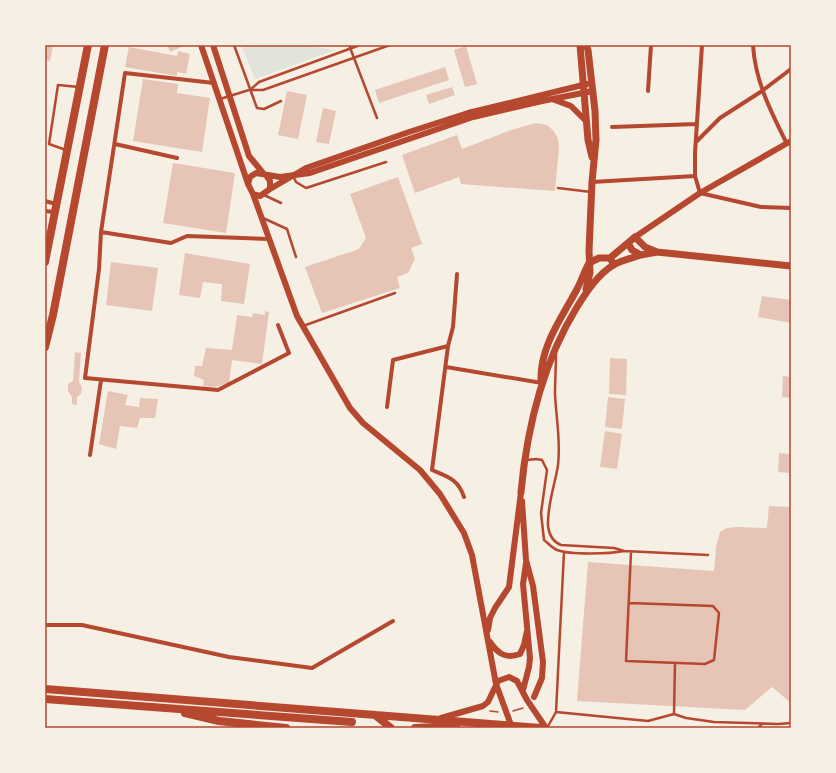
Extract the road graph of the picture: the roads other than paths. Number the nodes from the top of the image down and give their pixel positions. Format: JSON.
{"nodes":[{"id":1,"x":88,"y":45,"type":"edge"},
{"id":2,"x":105,"y":45,"type":"edge"},
{"id":3,"x":201,"y":45,"type":"edge"},
{"id":4,"x":213,"y":45,"type":"edge"},
{"id":5,"x":234,"y":45,"type":"edge"},
{"id":6,"x":360,"y":45,"type":"edge"},
{"id":7,"x":390,"y":45,"type":"edge"},
{"id":8,"x":580,"y":45,"type":"edge"},
{"id":9,"x":586,"y":45,"type":"edge"},
{"id":10,"x":651,"y":45,"type":"edge"},
{"id":11,"x":702,"y":45,"type":"edge"},
{"id":12,"x":753,"y":45,"type":"edge"},
{"id":13,"x":350,"y":47,"type":"edge"},
{"id":14,"x":354,"y":58,"type":"junction"},
{"id":15,"x":791,"y":69,"type":"edge"},
{"id":16,"x":592,"y":83,"type":"junction"},
{"id":17,"x":214,"y":84,"type":"junction"},
{"id":18,"x":583,"y":84,"type":"junction"},
{"id":19,"x":79,"y":87,"type":"junction"},
{"id":20,"x":250,"y":90,"type":"junction"},
{"id":21,"x":594,"y":91,"type":"junction"},
{"id":22,"x":648,"y":91,"type":"dead end"},
{"id":23,"x":762,"y":91,"type":"junction"},
{"id":24,"x":584,"y":92,"type":"junction"},
{"id":25,"x":231,"y":96,"type":"junction"},
{"id":26,"x":220,"y":99,"type":"junction"},
{"id":27,"x":550,"y":99,"type":"junction"},
{"id":28,"x":282,"y":101,"type":"dead end"},
{"id":29,"x":377,"y":118,"type":"dead end"},
{"id":30,"x":587,"y":122,"type":"junction"},
{"id":31,"x":696,"y":124,"type":"junction"},
{"id":32,"x":612,"y":127,"type":"dead end"},
{"id":33,"x":696,"y":142,"type":"junction"},
{"id":34,"x":789,"y":142,"type":"edge"},
{"id":35,"x":114,"y":144,"type":"junction"},
{"id":36,"x":67,"y":150,"type":"junction"},
{"id":37,"x":177,"y":158,"type":"dead end"},
{"id":38,"x":593,"y":161,"type":"junction"},
{"id":39,"x":386,"y":162,"type":"dead end"},
{"id":40,"x":265,"y":174,"type":"junction"},
{"id":41,"x":293,"y":176,"type":"junction"},
{"id":42,"x":695,"y":176,"type":"junction"},
{"id":43,"x":592,"y":182,"type":"junction"},
{"id":44,"x":248,"y":184,"type":"junction"},
{"id":45,"x":558,"y":188,"type":"dead end"},
{"id":46,"x":270,"y":189,"type":"junction"},
{"id":47,"x":591,"y":192,"type":"junction"},
{"id":48,"x":700,"y":192,"type":"junction"},
{"id":49,"x":253,"y":194,"type":"junction"},
{"id":50,"x":264,"y":195,"type":"junction"},
{"id":51,"x":45,"y":201,"type":"edge"},
{"id":52,"x":281,"y":203,"type":"dead end"},
{"id":53,"x":56,"y":204,"type":"junction"},
{"id":54,"x":791,"y":208,"type":"edge"},
{"id":55,"x":45,"y":211,"type":"edge"},
{"id":56,"x":55,"y":212,"type":"junction"},
{"id":57,"x":261,"y":217,"type":"junction"},
{"id":58,"x":101,"y":232,"type":"junction"},
{"id":59,"x":635,"y":237,"type":"junction"},
{"id":60,"x":268,"y":239,"type":"junction"},
{"id":61,"x":628,"y":243,"type":"junction"},
{"id":62,"x":657,"y":252,"type":"junction"},
{"id":63,"x":641,"y":256,"type":"junction"},
{"id":64,"x":296,"y":258,"type":"dead end"},
{"id":65,"x":612,"y":261,"type":"junction"},
{"id":66,"x":45,"y":262,"type":"edge"},
{"id":67,"x":589,"y":263,"type":"junction"},
{"id":68,"x":791,"y":266,"type":"edge"},
{"id":69,"x":605,"y":271,"type":"junction"},
{"id":70,"x":457,"y":274,"type":"dead end"},
{"id":71,"x":395,"y":293,"type":"dead end"},
{"id":72,"x":585,"y":293,"type":"junction"},
{"id":73,"x":278,"y":325,"type":"dead end"},
{"id":74,"x":302,"y":326,"type":"junction"},
{"id":75,"x":557,"y":345,"type":"junction"},
{"id":76,"x":448,"y":346,"type":"junction"},
{"id":77,"x":45,"y":347,"type":"edge"},
{"id":78,"x":446,"y":367,"type":"junction"},
{"id":79,"x":101,"y":380,"type":"junction"},
{"id":80,"x":542,"y":383,"type":"junction"},
{"id":81,"x":387,"y":407,"type":"dead end"},
{"id":82,"x":90,"y":455,"type":"dead end"},
{"id":83,"x":524,"y":461,"type":"junction"},
{"id":84,"x":521,"y":492,"type":"junction"},
{"id":85,"x":464,"y":497,"type":"dead end"},
{"id":86,"x":624,"y":551,"type":"junction"},
{"id":87,"x":564,"y":552,"type":"junction"},
{"id":88,"x":631,"y":552,"type":"junction"},
{"id":89,"x":708,"y":555,"type":"dead end"},
{"id":90,"x":526,"y":560,"type":"junction"},
{"id":91,"x":628,"y":602,"type":"junction"},
{"id":92,"x":393,"y":621,"type":"dead end"},
{"id":93,"x":45,"y":624,"type":"edge"},
{"id":94,"x":526,"y":631,"type":"junction"},
{"id":95,"x":487,"y":634,"type":"junction"},
{"id":96,"x":675,"y":663,"type":"junction"},
{"id":97,"x":496,"y":684,"type":"junction"},
{"id":98,"x":45,"y":689,"type":"edge"},
{"id":99,"x":522,"y":690,"type":"junction"},
{"id":100,"x":534,"y":697,"type":"dead end"},
{"id":101,"x":45,"y":699,"type":"edge"},
{"id":102,"x":169,"y":708,"type":"junction"},
{"id":103,"x":556,"y":712,"type":"junction"},
{"id":104,"x":374,"y":714,"type":"junction"},
{"id":105,"x":674,"y":714,"type":"junction"},
{"id":106,"x":434,"y":720,"type":"junction"},
{"id":107,"x":352,"y":722,"type":"dead end"},
{"id":108,"x":479,"y":723,"type":"junction"},
{"id":109,"x":791,"y":723,"type":"edge"},
{"id":110,"x":763,"y":724,"type":"junction"},
{"id":111,"x":512,"y":727,"type":"edge"},
{"id":112,"x":286,"y":728,"type":"edge"},
{"id":113,"x":391,"y":728,"type":"edge"},
{"id":114,"x":415,"y":728,"type":"edge"},
{"id":115,"x":541,"y":728,"type":"edge"},
{"id":116,"x":547,"y":728,"type":"edge"},
{"id":117,"x":758,"y":728,"type":"edge"}],
"edges":[{"from":1,"to":19,"type":"main road"},
{"from":2,"to":77,"type":"main road"},
{"from":3,"to":17,"type":"street"},
{"from":4,"to":25,"type":"street"},
{"from":5,"to":20,"type":"lane"},
{"from":6,"to":13,"type":"lane"},
{"from":7,"to":14,"type":"lane"},
{"from":8,"to":18,"type":"main road"},
{"from":9,"to":16,"type":"main road"},
{"from":10,"to":22,"type":"street"},
{"from":11,"to":31,"type":"street"},
{"from":12,"to":23,"type":"street"},
{"from":13,"to":14,"type":"lane"},
{"from":13,"to":20,"type":"lane"},
{"from":14,"to":20,"type":"lane"},
{"from":14,"to":29,"type":"lane"},
{"from":15,"to":23,"type":"street"},
{"from":16,"to":18,"type":"street"},
{"from":16,"to":21,"type":"main road"},
{"from":17,"to":26,"type":"street"},
{"from":17,"to":35,"type":"street"},
{"from":18,"to":24,"type":"main road"},
{"from":18,"to":41,"type":"street"},
{"from":19,"to":36,"type":"main road"},
{"from":19,"to":36,"type":"lane"},
{"from":20,"to":25,"type":"lane"},
{"from":20,"to":28,"type":"lane"},
{"from":21,"to":24,"type":"street"},
{"from":21,"to":38,"type":"main road"},
{"from":23,"to":33,"type":"street"},
{"from":23,"to":34,"type":"street"},
{"from":24,"to":27,"type":"street"},
{"from":24,"to":30,"type":"main road"},
{"from":25,"to":26,"type":"lane"},
{"from":25,"to":40,"type":"street"},
{"from":26,"to":44,"type":"street"},
{"from":27,"to":30,"type":"street"},
{"from":27,"to":41,"type":"street"},
{"from":30,"to":38,"type":"main road"},
{"from":31,"to":32,"type":"street"},
{"from":31,"to":33,"type":"street"},
{"from":33,"to":42,"type":"street"},
{"from":34,"to":48,"type":"street"},
{"from":35,"to":37,"type":"street"},
{"from":35,"to":58,"type":"street"},
{"from":36,"to":53,"type":"main road"},
{"from":38,"to":43,"type":"main road"},
{"from":39,"to":41,"type":"lane"},
{"from":40,"to":41,"type":"street"},
{"from":40,"to":44,"type":"street"},
{"from":40,"to":46,"type":"street"},
{"from":41,"to":46,"type":"street"},
{"from":42,"to":43,"type":"street"},
{"from":42,"to":48,"type":"street"},
{"from":43,"to":47,"type":"main road"},
{"from":44,"to":49,"type":"street"},
{"from":45,"to":47,"type":"lane"},
{"from":46,"to":50,"type":"street"},
{"from":47,"to":67,"type":"main road"},
{"from":48,"to":54,"type":"street"},
{"from":48,"to":59,"type":"street"},
{"from":49,"to":50,"type":"street"},
{"from":49,"to":57,"type":"street"},
{"from":50,"to":52,"type":"lane"},
{"from":51,"to":53,"type":"street"},
{"from":53,"to":56,"type":"main road"},
{"from":55,"to":56,"type":"street"},
{"from":56,"to":66,"type":"main road"},
{"from":57,"to":60,"type":"street"},
{"from":57,"to":64,"type":"lane"},
{"from":58,"to":60,"type":"street"},
{"from":58,"to":79,"type":"street"},
{"from":59,"to":61,"type":"main road"},
{"from":59,"to":62,"type":"main road"},
{"from":60,"to":74,"type":"street"},
{"from":61,"to":63,"type":"main road"},
{"from":61,"to":65,"type":"main road"},
{"from":62,"to":63,"type":"main road"},
{"from":62,"to":68,"type":"main road"},
{"from":63,"to":65,"type":"main road"},
{"from":65,"to":67,"type":"main road"},
{"from":65,"to":69,"type":"main road"},
{"from":67,"to":69,"type":"main road"},
{"from":67,"to":72,"type":"main road"},
{"from":67,"to":80,"type":"main road"},
{"from":69,"to":72,"type":"main road"},
{"from":70,"to":76,"type":"street"},
{"from":71,"to":74,"type":"lane"},
{"from":72,"to":75,"type":"main road"},
{"from":73,"to":79,"type":"street"},
{"from":74,"to":95,"type":"street"},
{"from":75,"to":80,"type":"main road"},
{"from":75,"to":86,"type":"lane"},
{"from":76,"to":78,"type":"street"},
{"from":76,"to":81,"type":"street"},
{"from":78,"to":80,"type":"street"},
{"from":78,"to":85,"type":"street"},
{"from":79,"to":82,"type":"street"},
{"from":80,"to":83,"type":"main road"},
{"from":83,"to":84,"type":"main road"},
{"from":83,"to":87,"type":"lane"},
{"from":84,"to":90,"type":"street"},
{"from":84,"to":95,"type":"street"},
{"from":86,"to":87,"type":"lane"},
{"from":86,"to":88,"type":"lane"},
{"from":87,"to":103,"type":"lane"},
{"from":88,"to":89,"type":"lane"},
{"from":88,"to":91,"type":"lane"},
{"from":90,"to":94,"type":"street"},
{"from":90,"to":100,"type":"street"},
{"from":91,"to":96,"type":"lane"},
{"from":91,"to":96,"type":"lane"},
{"from":92,"to":93,"type":"street"},
{"from":94,"to":95,"type":"street"},
{"from":94,"to":99,"type":"street"},
{"from":95,"to":97,"type":"street"},
{"from":96,"to":105,"type":"lane"},
{"from":97,"to":99,"type":"street"},
{"from":97,"to":106,"type":"street"},
{"from":97,"to":111,"type":"street"},
{"from":98,"to":104,"type":"main road"},
{"from":99,"to":116,"type":"street"},
{"from":101,"to":102,"type":"main road"},
{"from":102,"to":107,"type":"main road"},
{"from":102,"to":112,"type":"main road"},
{"from":103,"to":105,"type":"lane"},
{"from":103,"to":116,"type":"lane"},
{"from":104,"to":106,"type":"main road"},
{"from":104,"to":113,"type":"main road"},
{"from":105,"to":110,"type":"lane"},
{"from":106,"to":108,"type":"main road"},
{"from":108,"to":111,"type":"main road"},
{"from":108,"to":114,"type":"main road"},
{"from":109,"to":110,"type":"lane"},
{"from":110,"to":117,"type":"lane"},
{"from":111,"to":115,"type":"main road"}]}
